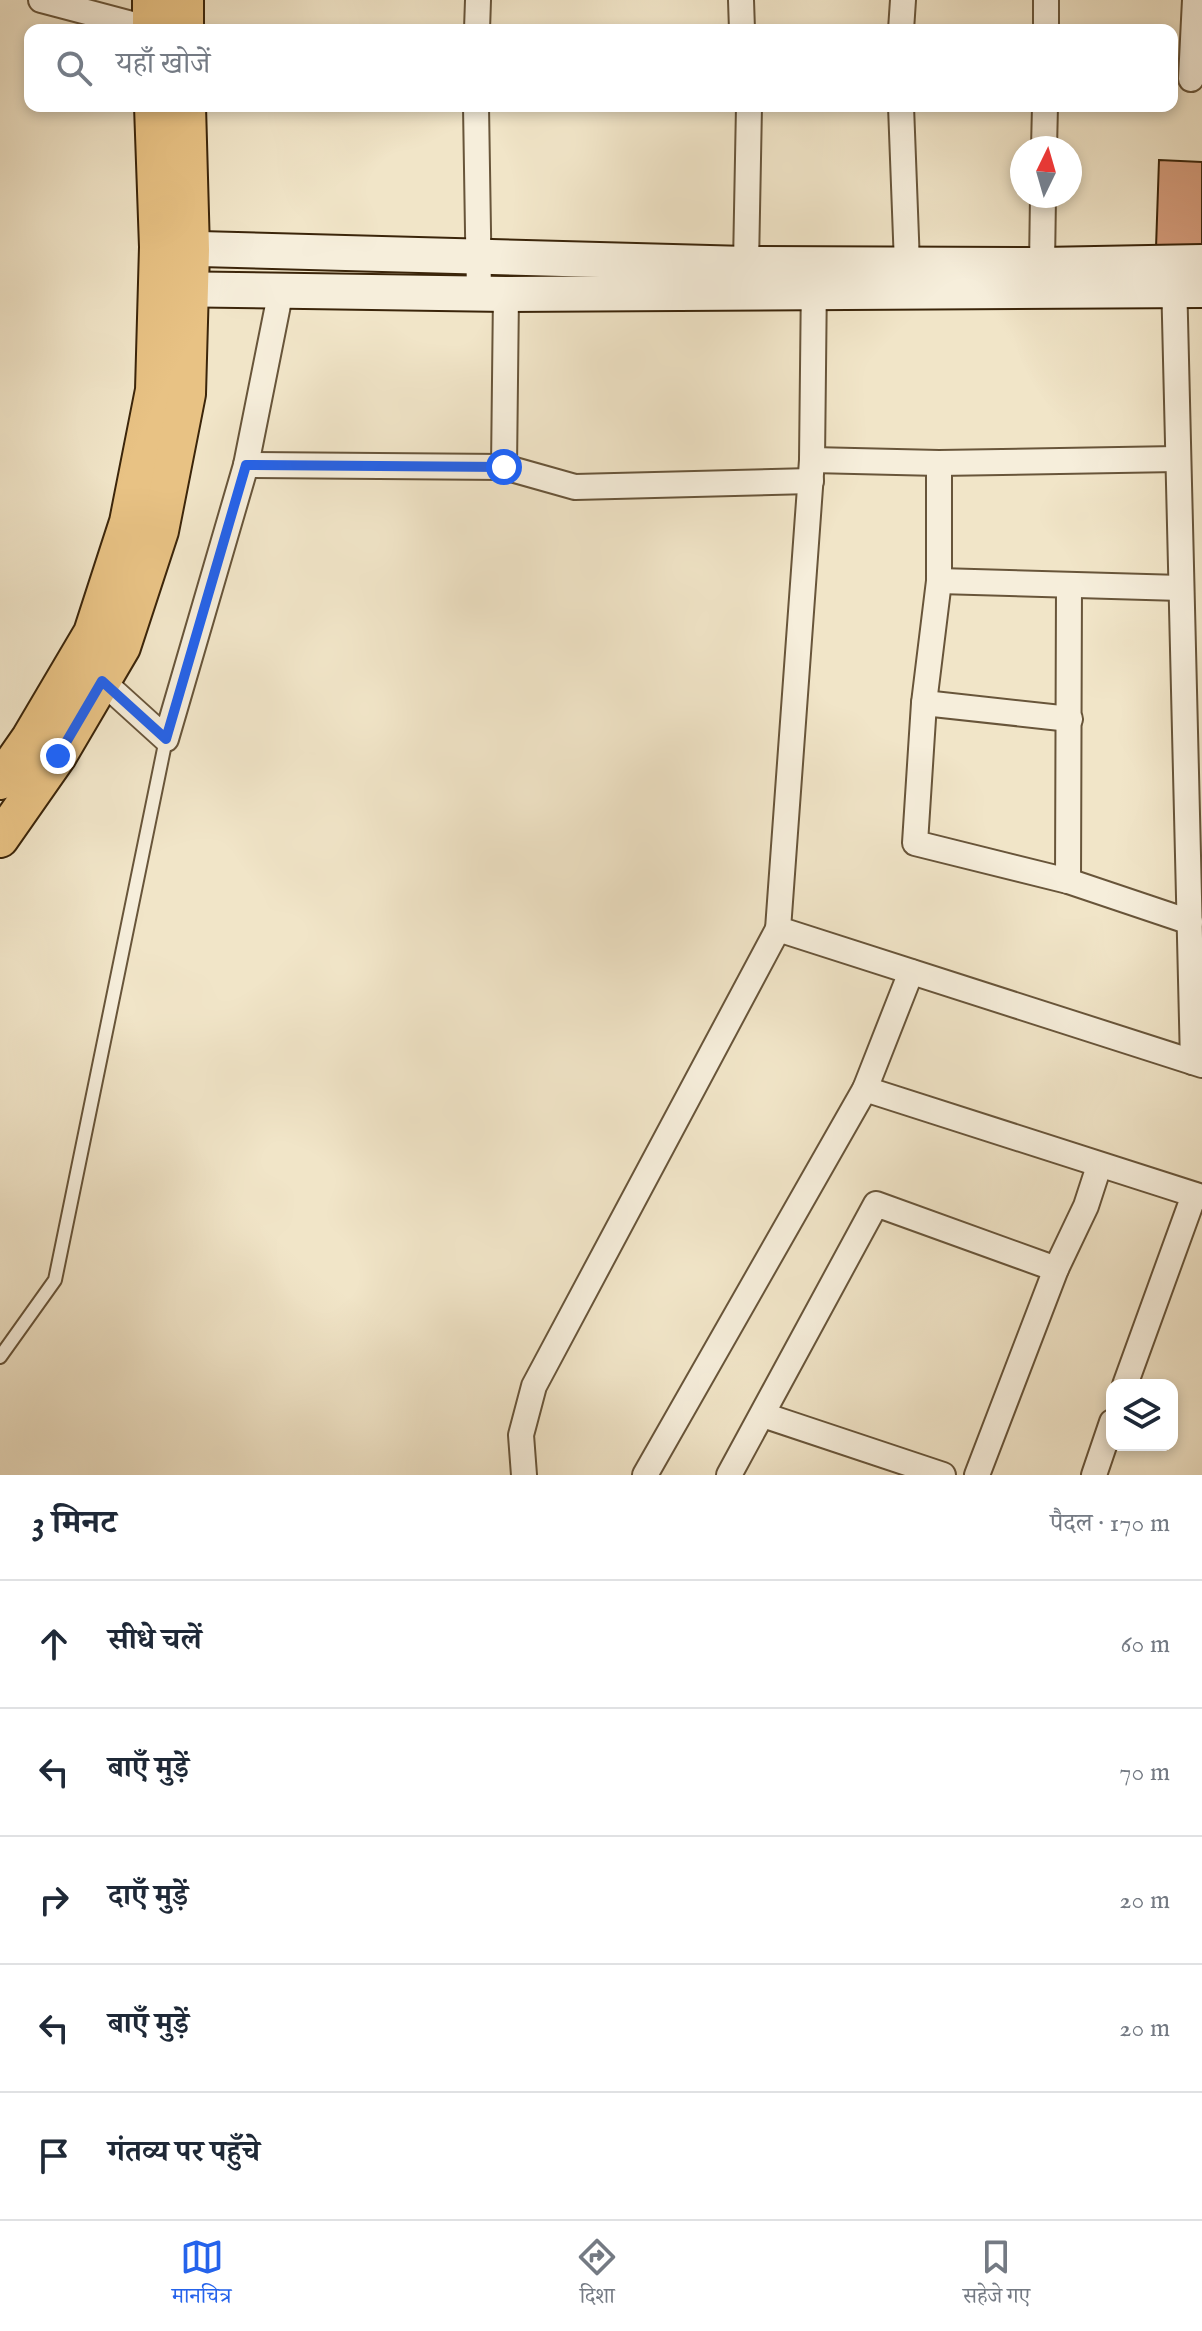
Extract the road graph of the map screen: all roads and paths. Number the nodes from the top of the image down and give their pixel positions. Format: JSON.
{"nodes":[{"id":1,"x":41,"y":0,"type":"edge"},
{"id":2,"x":151,"y":0,"type":"edge"},
{"id":3,"x":185,"y":0,"type":"edge"},
{"id":4,"x":478,"y":0,"type":"edge"},
{"id":5,"x":741,"y":0,"type":"edge"},
{"id":6,"x":903,"y":0,"type":"edge"},
{"id":7,"x":1046,"y":0,"type":"edge"},
{"id":8,"x":1195,"y":0,"type":"edge"},
{"id":9,"x":129,"y":24,"type":"edge"},
{"id":10,"x":151,"y":24,"type":"edge"},
{"id":11,"x":185,"y":24,"type":"edge"},
{"id":12,"x":477,"y":24,"type":"edge"},
{"id":13,"x":742,"y":24,"type":"edge"},
{"id":14,"x":901,"y":24,"type":"edge"},
{"id":15,"x":1046,"y":24,"type":"edge"},
{"id":16,"x":1188,"y":78,"type":"edge"},
{"id":17,"x":154,"y":112,"type":"edge"},
{"id":18,"x":186,"y":112,"type":"edge"},
{"id":19,"x":476,"y":112,"type":"edge"},
{"id":20,"x":749,"y":112,"type":"edge"},
{"id":21,"x":901,"y":112,"type":"edge"},
{"id":22,"x":1045,"y":112,"type":"edge"},
{"id":23,"x":1044,"y":136,"type":"edge"},
{"id":24,"x":1043,"y":208,"type":"edge"},
{"id":25,"x":175,"y":249,"type":"junction"},
{"id":26,"x":476,"y":258,"type":"junction"},
{"id":27,"x":746,"y":264,"type":"junction"},
{"id":28,"x":907,"y":264,"type":"junction"},
{"id":29,"x":1042,"y":265,"type":"junction"},
{"id":30,"x":814,"y":276,"type":"junction"},
{"id":31,"x":1188,"y":276,"type":"edge"},
{"id":32,"x":174,"y":290,"type":"junction"},
{"id":33,"x":281,"y":290,"type":"junction"},
{"id":34,"x":492,"y":294,"type":"junction"},
{"id":35,"x":1177,"y":459,"type":"junction"},
{"id":36,"x":939,"y":463,"type":"junction"},
{"id":37,"x":246,"y":465,"type":"junction"},
{"id":38,"x":504,"y":467,"type":"junction"},
{"id":39,"x":812,"y":471,"type":"junction"},
{"id":40,"x":939,"y":581,"type":"junction"},
{"id":41,"x":1069,"y":587,"type":"junction"},
{"id":42,"x":1181,"y":588,"type":"junction"},
{"id":43,"x":102,"y":681,"type":"junction"},
{"id":44,"x":1193,"y":683,"type":"edge"},
{"id":45,"x":924,"y":703,"type":"junction"},
{"id":46,"x":1070,"y":719,"type":"junction"},
{"id":47,"x":166,"y":739,"type":"junction"},
{"id":48,"x":0,"y":781,"type":"edge"},
{"id":49,"x":1194,"y":801,"type":"edge"},
{"id":50,"x":0,"y":839,"type":"edge"},
{"id":51,"x":1068,"y":881,"type":"junction"},
{"id":52,"x":1190,"y":922,"type":"junction"},
{"id":53,"x":778,"y":929,"type":"junction"},
{"id":54,"x":911,"y":972,"type":"junction"},
{"id":55,"x":1197,"y":1064,"type":"edge"},
{"id":56,"x":865,"y":1089,"type":"junction"},
{"id":57,"x":1099,"y":1166,"type":"junction"},
{"id":58,"x":1198,"y":1196,"type":"edge"},
{"id":59,"x":1056,"y":1269,"type":"junction"},
{"id":60,"x":0,"y":1357,"type":"edge"},
{"id":61,"x":1127,"y":1379,"type":"edge"},
{"id":62,"x":763,"y":1415,"type":"junction"},
{"id":63,"x":1106,"y":1440,"type":"edge"},
{"id":64,"x":524,"y":1475,"type":"edge"},
{"id":65,"x":645,"y":1475,"type":"edge"},
{"id":66,"x":729,"y":1475,"type":"edge"},
{"id":67,"x":943,"y":1475,"type":"edge"},
{"id":68,"x":977,"y":1475,"type":"edge"},
{"id":69,"x":1094,"y":1475,"type":"edge"}],
"edges":[{"from":1,"to":9,"type":"street"},
{"from":2,"to":10,"type":"main road"},
{"from":3,"to":11,"type":"main road"},
{"from":4,"to":12,"type":"street"},
{"from":5,"to":13,"type":"street"},
{"from":6,"to":14,"type":"street"},
{"from":7,"to":15,"type":"street"},
{"from":8,"to":16,"type":"street"},
{"from":17,"to":25,"type":"main road"},
{"from":18,"to":25,"type":"main road"},
{"from":19,"to":26,"type":"street"},
{"from":20,"to":27,"type":"street"},
{"from":21,"to":28,"type":"street"},
{"from":22,"to":23,"type":"street"},
{"from":24,"to":29,"type":"street"},
{"from":25,"to":26,"type":"street"},
{"from":25,"to":32,"type":"main road"},
{"from":26,"to":27,"type":"street"},
{"from":26,"to":34,"type":"street"},
{"from":27,"to":30,"type":"street"},
{"from":28,"to":29,"type":"street"},
{"from":28,"to":30,"type":"street"},
{"from":29,"to":31,"type":"street"},
{"from":30,"to":31,"type":"street"},
{"from":30,"to":34,"type":"street"},
{"from":30,"to":39,"type":"street"},
{"from":31,"to":35,"type":"street"},
{"from":32,"to":33,"type":"street"},
{"from":32,"to":43,"type":"main road"},
{"from":32,"to":48,"type":"main road"},
{"from":33,"to":34,"type":"street"},
{"from":33,"to":37,"type":"street"},
{"from":34,"to":38,"type":"street"},
{"from":35,"to":36,"type":"street"},
{"from":35,"to":42,"type":"street"},
{"from":36,"to":39,"type":"street"},
{"from":36,"to":40,"type":"street"},
{"from":37,"to":38,"type":"street"},
{"from":37,"to":47,"type":"street"},
{"from":38,"to":39,"type":"street"},
{"from":39,"to":53,"type":"street"},
{"from":40,"to":41,"type":"street"},
{"from":40,"to":45,"type":"street"},
{"from":41,"to":42,"type":"street"},
{"from":41,"to":46,"type":"street"},
{"from":42,"to":44,"type":"street"},
{"from":43,"to":47,"type":"street"},
{"from":43,"to":50,"type":"main road"},
{"from":44,"to":49,"type":"street"},
{"from":45,"to":46,"type":"street"},
{"from":45,"to":51,"type":"street"},
{"from":46,"to":51,"type":"street"},
{"from":47,"to":60,"type":"lane"},
{"from":49,"to":52,"type":"street"},
{"from":51,"to":52,"type":"street"},
{"from":52,"to":55,"type":"street"},
{"from":53,"to":54,"type":"street"},
{"from":53,"to":64,"type":"street"},
{"from":54,"to":55,"type":"street"},
{"from":54,"to":56,"type":"street"},
{"from":56,"to":57,"type":"street"},
{"from":56,"to":65,"type":"street"},
{"from":57,"to":58,"type":"street"},
{"from":57,"to":59,"type":"street"},
{"from":58,"to":61,"type":"street"},
{"from":59,"to":62,"type":"street"},
{"from":59,"to":68,"type":"street"},
{"from":62,"to":66,"type":"street"},
{"from":62,"to":67,"type":"street"},
{"from":63,"to":69,"type":"street"}]}
